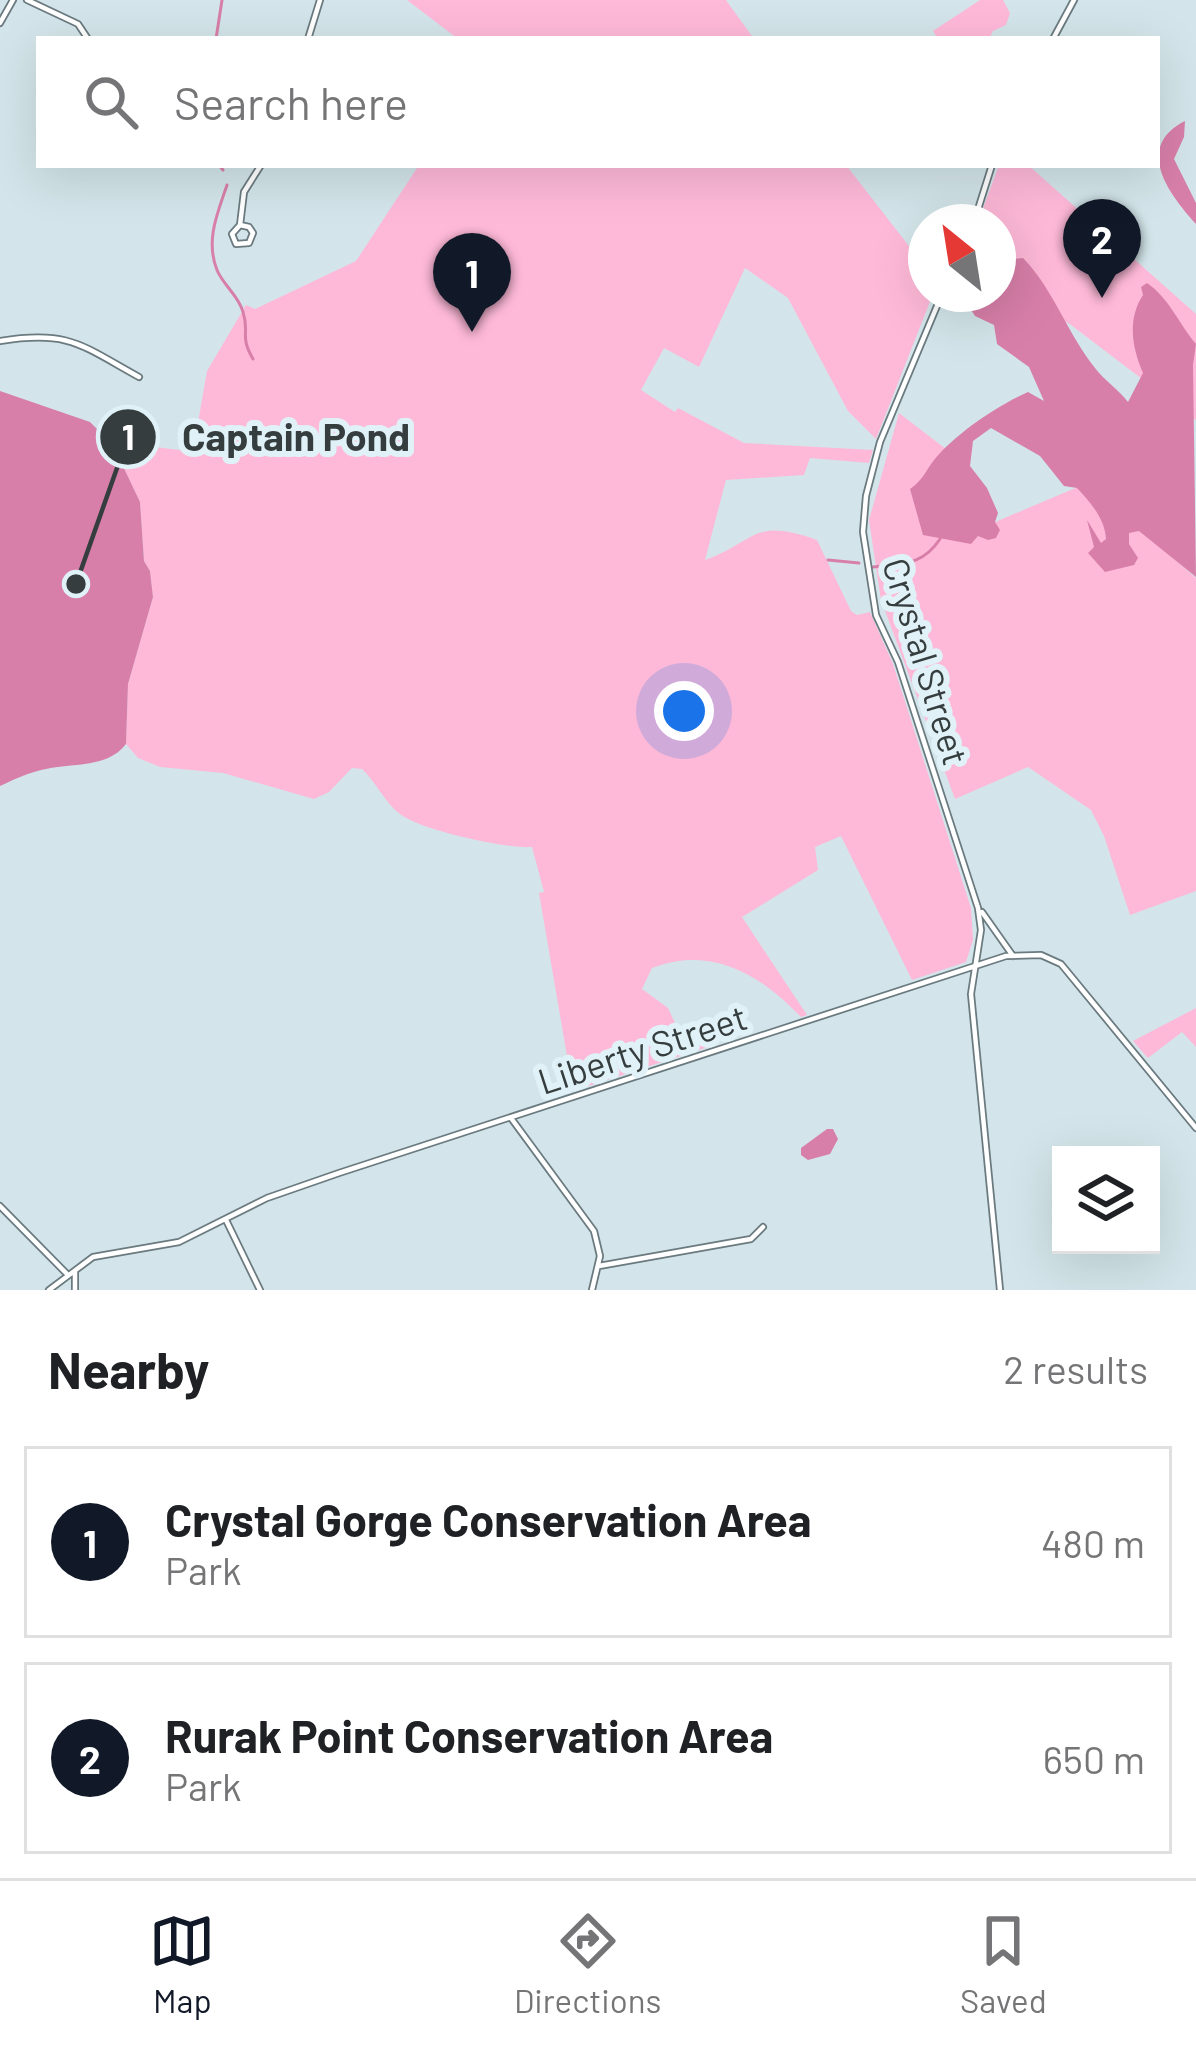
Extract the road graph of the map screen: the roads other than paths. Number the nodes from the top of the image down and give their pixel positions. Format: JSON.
{"nodes":[{"id":1,"x":13,"y":0,"type":"edge"},
{"id":2,"x":27,"y":0,"type":"edge"},
{"id":3,"x":320,"y":0,"type":"edge"},
{"id":4,"x":1074,"y":0,"type":"edge"},
{"id":5,"x":0,"y":23,"type":"edge"},
{"id":6,"x":86,"y":36,"type":"edge"},
{"id":7,"x":309,"y":36,"type":"edge"},
{"id":8,"x":1055,"y":36,"type":"edge"},
{"id":9,"x":259,"y":168,"type":"edge"},
{"id":10,"x":991,"y":168,"type":"edge"},
{"id":11,"x":980,"y":204,"type":"edge"},
{"id":12,"x":240,"y":225,"type":"dead end"},
{"id":13,"x":934,"y":312,"type":"edge"},
{"id":14,"x":0,"y":340,"type":"edge"},
{"id":15,"x":140,"y":377,"type":"dead end"},
{"id":16,"x":978,"y":908,"type":"junction"},
{"id":17,"x":1013,"y":956,"type":"junction"},
{"id":18,"x":973,"y":968,"type":"junction"},
{"id":19,"x":512,"y":1118,"type":"junction"},
{"id":20,"x":1196,"y":1128,"type":"edge"},
{"id":21,"x":0,"y":1206,"type":"edge"},
{"id":22,"x":225,"y":1219,"type":"junction"},
{"id":23,"x":763,"y":1227,"type":"dead end"},
{"id":24,"x":599,"y":1266,"type":"junction"},
{"id":25,"x":75,"y":1269,"type":"junction"},
{"id":26,"x":67,"y":1274,"type":"junction"},
{"id":27,"x":49,"y":1290,"type":"edge"},
{"id":28,"x":75,"y":1290,"type":"edge"},
{"id":29,"x":260,"y":1290,"type":"edge"},
{"id":30,"x":592,"y":1290,"type":"edge"},
{"id":31,"x":1000,"y":1290,"type":"edge"}],
"edges":[{"from":1,"to":5,"type":"street"},
{"from":2,"to":6,"type":"street"},
{"from":3,"to":7,"type":"street"},
{"from":4,"to":8,"type":"street"},
{"from":9,"to":12,"type":"street"},
{"from":10,"to":11,"type":"street"},
{"from":13,"to":16,"type":"street","name":"Crystal Street"},
{"from":14,"to":15,"type":"street"},
{"from":16,"to":17,"type":"street","name":"Crystal Street"},
{"from":16,"to":18,"type":"street","name":"Crystal Street"},
{"from":17,"to":18,"type":"street","name":"Liberty Street"},
{"from":17,"to":20,"type":"street"},
{"from":18,"to":19,"type":"street","name":"Liberty Street"},
{"from":18,"to":31,"type":"street","name":"Crystal Street"},
{"from":19,"to":22,"type":"street","name":"Liberty Street"},
{"from":19,"to":24,"type":"street"},
{"from":21,"to":26,"type":"street"},
{"from":22,"to":25,"type":"street","name":"Liberty Street"},
{"from":22,"to":29,"type":"street"},
{"from":23,"to":24,"type":"street"},
{"from":24,"to":30,"type":"street"},
{"from":25,"to":26,"type":"street","name":"Liberty Street"},
{"from":25,"to":28,"type":"street"},
{"from":26,"to":27,"type":"street","name":"Liberty Street"}]}
